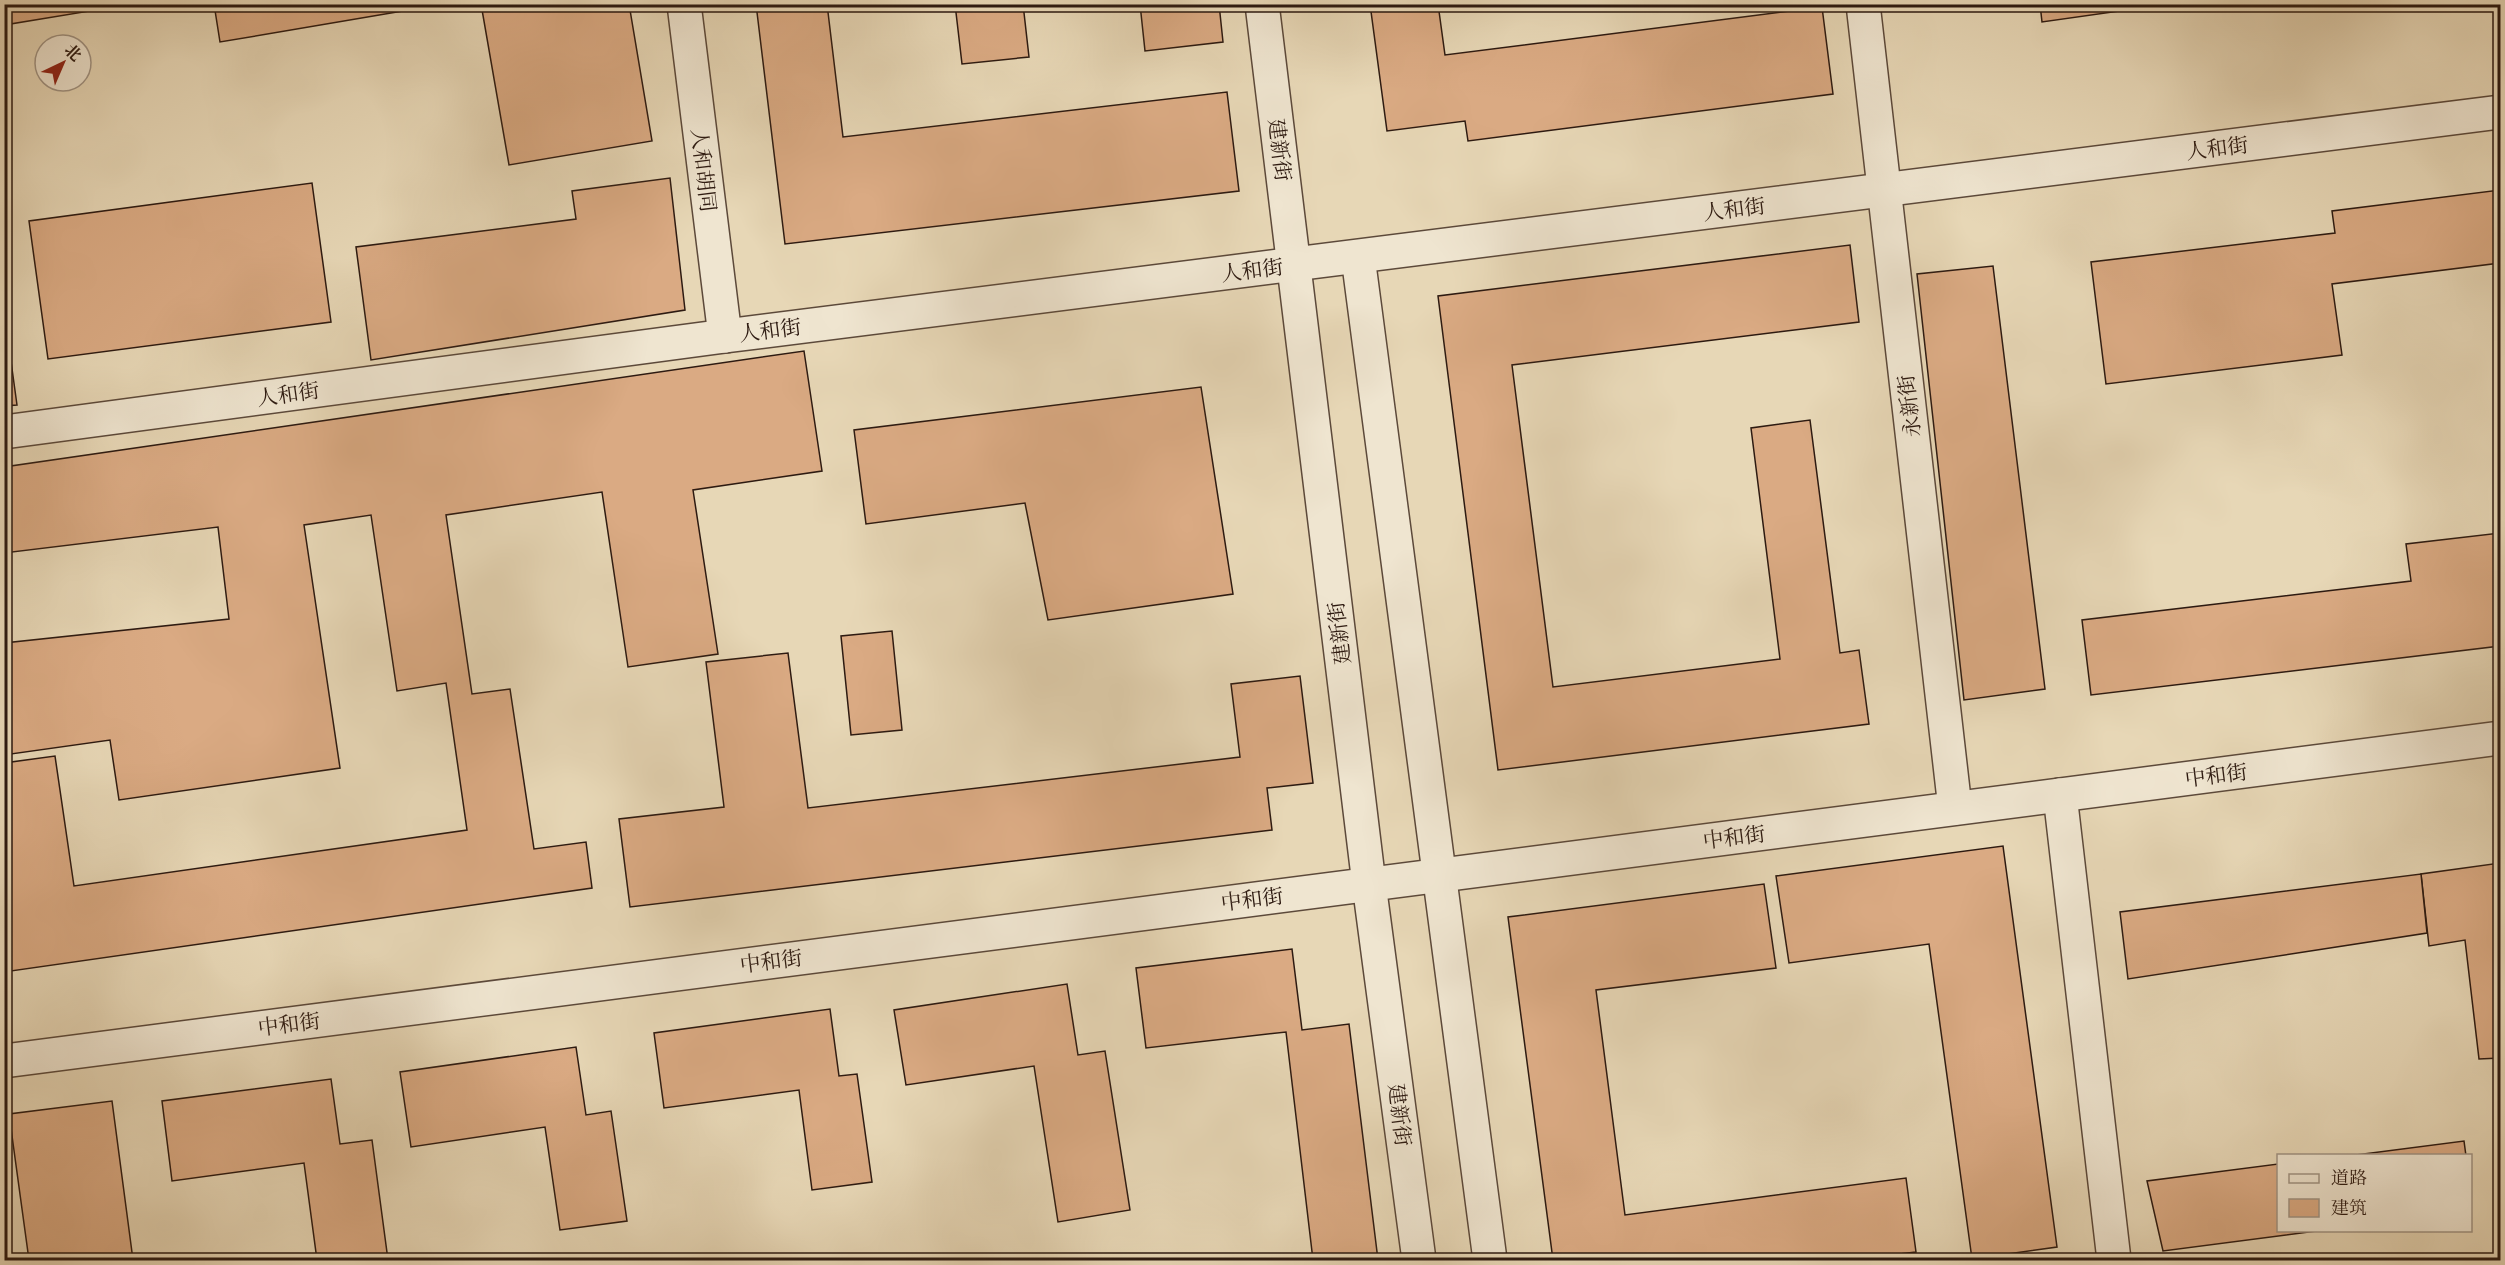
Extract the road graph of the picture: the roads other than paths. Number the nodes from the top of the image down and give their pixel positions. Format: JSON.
{"nodes":[{"id":1,"x":684,"y":4,"type":"edge"},
{"id":2,"x":1262,"y":4,"type":"edge"},
{"id":3,"x":1863,"y":4,"type":"edge"},
{"id":4,"x":2500,"y":112,"type":"edge"},
{"id":5,"x":1884,"y":190,"type":"junction"},
{"id":6,"x":1358,"y":257,"type":"junction"},
{"id":7,"x":1295,"y":265,"type":"junction"},
{"id":8,"x":725,"y":336,"type":"junction"},
{"id":9,"x":4,"y":432,"type":"edge"},
{"id":10,"x":2500,"y":738,"type":"edge"},
{"id":11,"x":2060,"y":795,"type":"junction"},
{"id":12,"x":1955,"y":808,"type":"junction"},
{"id":13,"x":1440,"y":875,"type":"junction"},
{"id":14,"x":1369,"y":884,"type":"junction"},
{"id":15,"x":4,"y":1061,"type":"edge"},
{"id":16,"x":1419,"y":1260,"type":"edge"},
{"id":17,"x":1490,"y":1260,"type":"edge"},
{"id":18,"x":2114,"y":1260,"type":"edge"}],
"edges":[{"from":1,"to":8,"type":"street","name":"人和胡同"},
{"from":2,"to":7,"type":"street","name":"建新街"},
{"from":3,"to":5,"type":"street","name":"永新街"},
{"from":4,"to":5,"type":"street","name":"人和街"},
{"from":5,"to":6,"type":"street","name":"人和街"},
{"from":5,"to":12,"type":"street","name":"永新街"},
{"from":6,"to":7,"type":"street","name":"人和街"},
{"from":6,"to":13,"type":"street"},
{"from":7,"to":8,"type":"street","name":"人和街"},
{"from":7,"to":14,"type":"street","name":"建新街"},
{"from":8,"to":9,"type":"street","name":"人和街"},
{"from":10,"to":11,"type":"street","name":"中和街"},
{"from":11,"to":12,"type":"street","name":"中和街"},
{"from":11,"to":18,"type":"street"},
{"from":12,"to":13,"type":"street","name":"中和街"},
{"from":13,"to":14,"type":"street","name":"中和街"},
{"from":13,"to":17,"type":"street"},
{"from":14,"to":15,"type":"street","name":"中和街"},
{"from":14,"to":16,"type":"street","name":"建新街"}]}
